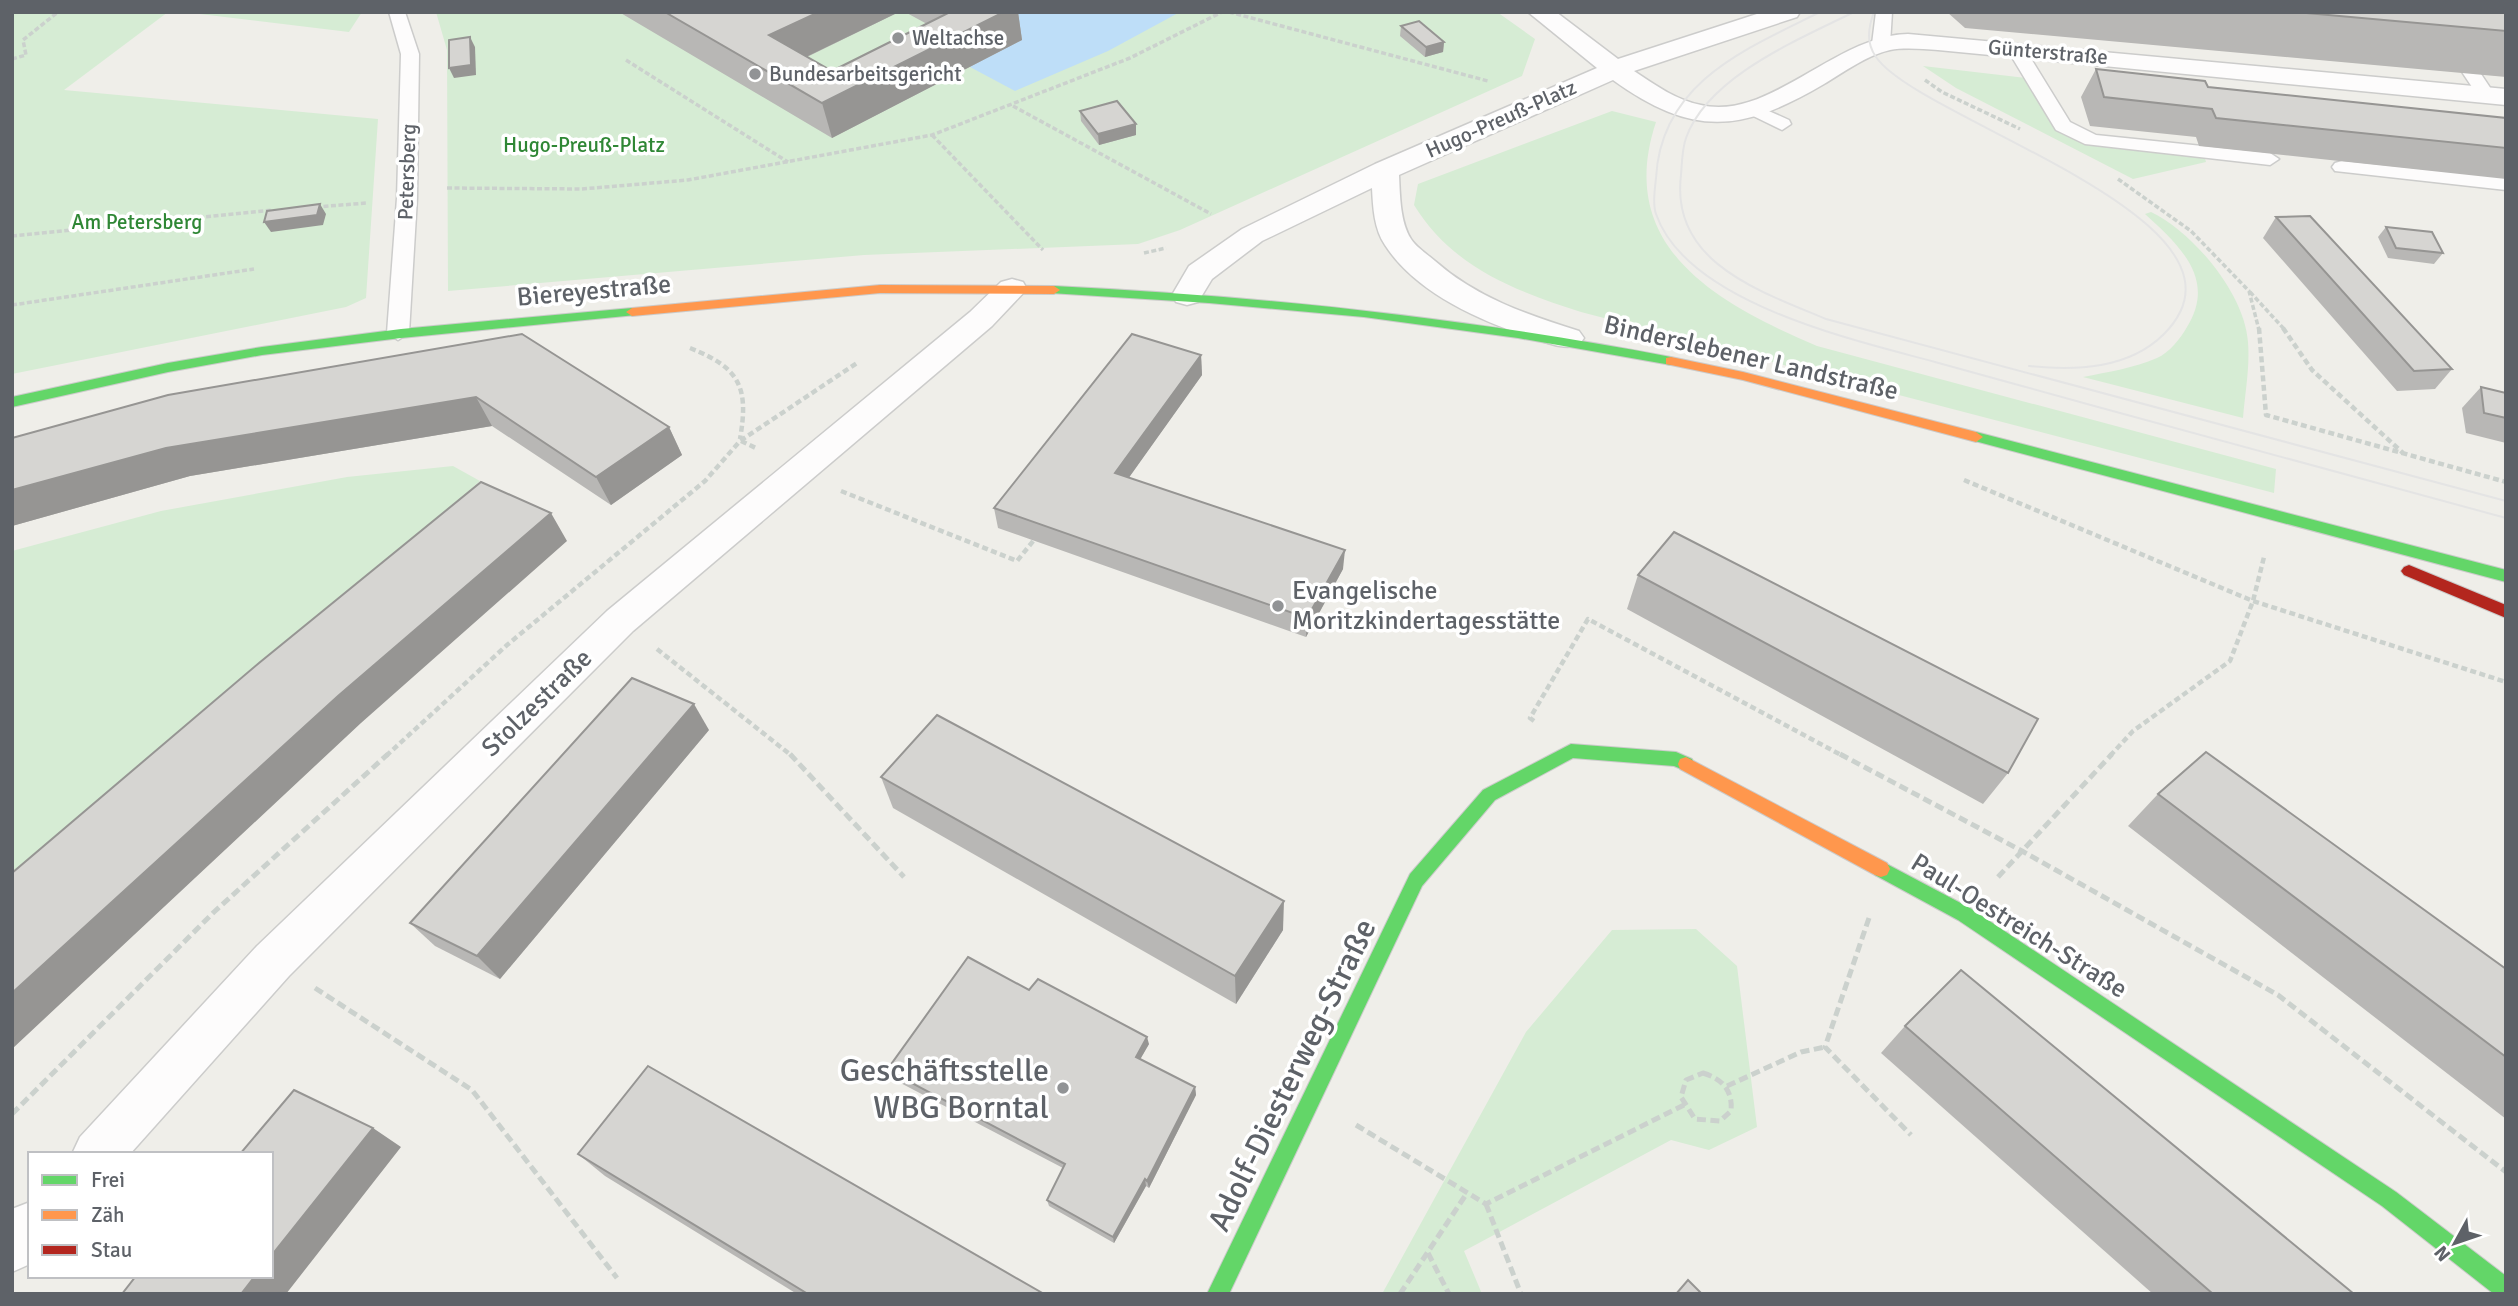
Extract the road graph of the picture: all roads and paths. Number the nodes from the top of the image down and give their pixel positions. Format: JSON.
{"nodes":[{"id":1,"x":58,"y":12,"type":"edge"},
{"id":2,"x":397,"y":12,"type":"edge"},
{"id":3,"x":1222,"y":12,"type":"edge"},
{"id":4,"x":1228,"y":12,"type":"edge"},
{"id":5,"x":1540,"y":12,"type":"edge"},
{"id":6,"x":1788,"y":12,"type":"edge"},
{"id":7,"x":1884,"y":12,"type":"edge"},
{"id":8,"x":1881,"y":44,"type":"junction"},
{"id":9,"x":2016,"y":49,"type":"junction"},
{"id":10,"x":12,"y":59,"type":"edge"},
{"id":11,"x":626,"y":60,"type":"dead end"},
{"id":12,"x":1617,"y":68,"type":"junction"},
{"id":13,"x":2471,"y":72,"type":"edge"},
{"id":14,"x":2496,"y":96,"type":"edge"},
{"id":15,"x":1551,"y":97,"type":"junction"},
{"id":16,"x":1012,"y":106,"type":"junction"},
{"id":17,"x":1753,"y":109,"type":"junction"},
{"id":18,"x":1782,"y":124,"type":"dead end"},
{"id":19,"x":2025,"y":132,"type":"dead end"},
{"id":20,"x":932,"y":135,"type":"junction"},
{"id":21,"x":2270,"y":159,"type":"edge"},
{"id":22,"x":789,"y":163,"type":"junction"},
{"id":23,"x":2342,"y":167,"type":"edge"},
{"id":24,"x":1385,"y":170,"type":"junction"},
{"id":25,"x":2108,"y":173,"type":"dead end"},
{"id":26,"x":2506,"y":184,"type":"edge"},
{"id":27,"x":407,"y":198,"type":"junction"},
{"id":28,"x":306,"y":208,"type":"edge"},
{"id":29,"x":280,"y":210,"type":"edge"},
{"id":30,"x":1252,"y":235,"type":"junction"},
{"id":31,"x":12,"y":236,"type":"edge"},
{"id":32,"x":1049,"y":256,"type":"dead end"},
{"id":33,"x":254,"y":269,"type":"dead end"},
{"id":34,"x":1012,"y":289,"type":"junction"},
{"id":35,"x":2249,"y":291,"type":"junction"},
{"id":36,"x":1187,"y":295,"type":"junction"},
{"id":37,"x":12,"y":305,"type":"edge"},
{"id":38,"x":398,"y":333,"type":"junction"},
{"id":39,"x":1590,"y":345,"type":"junction"},
{"id":40,"x":725,"y":366,"type":"dead end"},
{"id":41,"x":833,"y":379,"type":"dead end"},
{"id":42,"x":12,"y":402,"type":"edge"},
{"id":43,"x":740,"y":441,"type":"junction"},
{"id":44,"x":2403,"y":453,"type":"junction"},
{"id":45,"x":802,"y":469,"type":"junction"},
{"id":46,"x":1959,"y":478,"type":"dead end"},
{"id":47,"x":2506,"y":482,"type":"edge"},
{"id":48,"x":2294,"y":522,"type":"junction"},
{"id":49,"x":1034,"y":540,"type":"edge"},
{"id":50,"x":2265,"y":555,"type":"dead end"},
{"id":51,"x":2506,"y":576,"type":"edge"},
{"id":52,"x":2253,"y":601,"type":"junction"},
{"id":53,"x":2506,"y":612,"type":"edge"},
{"id":54,"x":620,"y":621,"type":"junction"},
{"id":55,"x":2506,"y":682,"type":"edge"},
{"id":56,"x":1571,"y":751,"type":"junction"},
{"id":57,"x":2022,"y":851,"type":"junction"},
{"id":58,"x":1885,"y":872,"type":"junction"},
{"id":59,"x":904,"y":877,"type":"dead end"},
{"id":60,"x":1964,"y":914,"type":"junction"},
{"id":61,"x":273,"y":961,"type":"junction"},
{"id":62,"x":1825,"y":1048,"type":"junction"},
{"id":63,"x":1727,"y":1086,"type":"junction"},
{"id":64,"x":1311,"y":1097,"type":"junction"},
{"id":65,"x":1684,"y":1105,"type":"junction"},
{"id":66,"x":12,"y":1114,"type":"edge"},
{"id":67,"x":1911,"y":1135,"type":"dead end"},
{"id":68,"x":99,"y":1152,"type":"edge"},
{"id":69,"x":2506,"y":1171,"type":"edge"},
{"id":70,"x":1467,"y":1192,"type":"junction"},
{"id":71,"x":1486,"y":1205,"type":"junction"},
{"id":72,"x":28,"y":1229,"type":"edge"},
{"id":73,"x":12,"y":1246,"type":"edge"},
{"id":74,"x":1428,"y":1252,"type":"junction"},
{"id":75,"x":617,"y":1278,"type":"dead end"},
{"id":76,"x":2506,"y":1290,"type":"edge"},
{"id":77,"x":1218,"y":1294,"type":"edge"},
{"id":78,"x":1400,"y":1294,"type":"edge"},
{"id":79,"x":1449,"y":1294,"type":"edge"},
{"id":80,"x":1521,"y":1294,"type":"edge"}],
"edges":[{"from":1,"to":10,"type":"path"},
{"from":2,"to":27,"type":"lane","name":"Petersberg"},
{"from":3,"to":16,"type":"path"},
{"from":4,"to":15,"type":"path"},
{"from":5,"to":12,"type":"street","name":"Günterstraße"},
{"from":6,"to":12,"type":"street","name":"Hugo-Preuß-Platz"},
{"from":7,"to":8,"type":"lane"},
{"from":8,"to":9,"type":"street","name":"Günterstraße"},
{"from":8,"to":17,"type":"street","name":"Günterstraße"},
{"from":8,"to":19,"type":"path"},
{"from":9,"to":14,"type":"street","name":"Günterstraße"},
{"from":9,"to":21,"type":"lane"},
{"from":11,"to":22,"type":"path"},
{"from":12,"to":15,"type":"street","name":"Hugo-Preuß-Platz"},
{"from":12,"to":17,"type":"street","name":"Günterstraße"},
{"from":13,"to":14,"type":"lane"},
{"from":15,"to":24,"type":"street","name":"Hugo-Preuß-Platz"},
{"from":16,"to":20,"type":"path"},
{"from":16,"to":30,"type":"path"},
{"from":17,"to":18,"type":"lane"},
{"from":20,"to":22,"type":"path"},
{"from":20,"to":32,"type":"path"},
{"from":22,"to":27,"type":"path"},
{"from":23,"to":26,"type":"lane"},
{"from":24,"to":30,"type":"street","name":"Hugo-Preuß-Platz"},
{"from":24,"to":39,"type":"street"},
{"from":25,"to":35,"type":"path"},
{"from":27,"to":28,"type":"path"},
{"from":27,"to":38,"type":"lane","name":"Petersberg"},
{"from":29,"to":31,"type":"path"},
{"from":30,"to":36,"type":"street","name":"Hugo-Preuß-Platz"},
{"from":33,"to":37,"type":"path"},
{"from":34,"to":36,"type":"main road","name":"Biereyestraße"},
{"from":34,"to":38,"type":"main road","name":"Biereyestraße"},
{"from":34,"to":45,"type":"street","name":"Stolzestraße"},
{"from":35,"to":44,"type":"path"},
{"from":35,"to":44,"type":"path"},
{"from":36,"to":39,"type":"main road","name":"Binderslebener Landstraße"},
{"from":38,"to":42,"type":"main road","name":"Biereyestraße"},
{"from":39,"to":48,"type":"main road","name":"Binderslebener Landstraße"},
{"from":40,"to":43,"type":"path"},
{"from":41,"to":43,"type":"path"},
{"from":43,"to":66,"type":"path"},
{"from":44,"to":47,"type":"path"},
{"from":45,"to":49,"type":"path"},
{"from":45,"to":54,"type":"street","name":"Stolzestraße"},
{"from":46,"to":52,"type":"path"},
{"from":48,"to":51,"type":"main road","name":"Binderslebener Landstraße"},
{"from":48,"to":53,"type":"main road","name":"Binderslebener Landstraße"},
{"from":50,"to":52,"type":"path"},
{"from":52,"to":55,"type":"path"},
{"from":52,"to":57,"type":"path"},
{"from":54,"to":59,"type":"path"},
{"from":54,"to":61,"type":"street","name":"Stolzestraße"},
{"from":56,"to":57,"type":"path"},
{"from":56,"to":58,"type":"main road","name":"Paul-Oestreich-Straße"},
{"from":56,"to":64,"type":"main road","name":"Adolf-Diesterweg-Straße"},
{"from":57,"to":60,"type":"path"},
{"from":57,"to":69,"type":"path"},
{"from":58,"to":60,"type":"main road","name":"Paul-Oestreich-Straße"},
{"from":58,"to":62,"type":"path"},
{"from":60,"to":76,"type":"main road","name":"Paul-Oestreich-Straße"},
{"from":61,"to":68,"type":"street","name":"Stolzestraße"},
{"from":61,"to":75,"type":"path"},
{"from":62,"to":63,"type":"path"},
{"from":62,"to":67,"type":"path"},
{"from":63,"to":65,"type":"path"},
{"from":63,"to":65,"type":"path"},
{"from":64,"to":70,"type":"path"},
{"from":64,"to":77,"type":"main road","name":"Adolf-Diesterweg-Straße"},
{"from":65,"to":71,"type":"path"},
{"from":70,"to":71,"type":"path"},
{"from":70,"to":74,"type":"path"},
{"from":71,"to":80,"type":"path"},
{"from":72,"to":73,"type":"street"},
{"from":74,"to":78,"type":"path"},
{"from":74,"to":79,"type":"path"}]}
